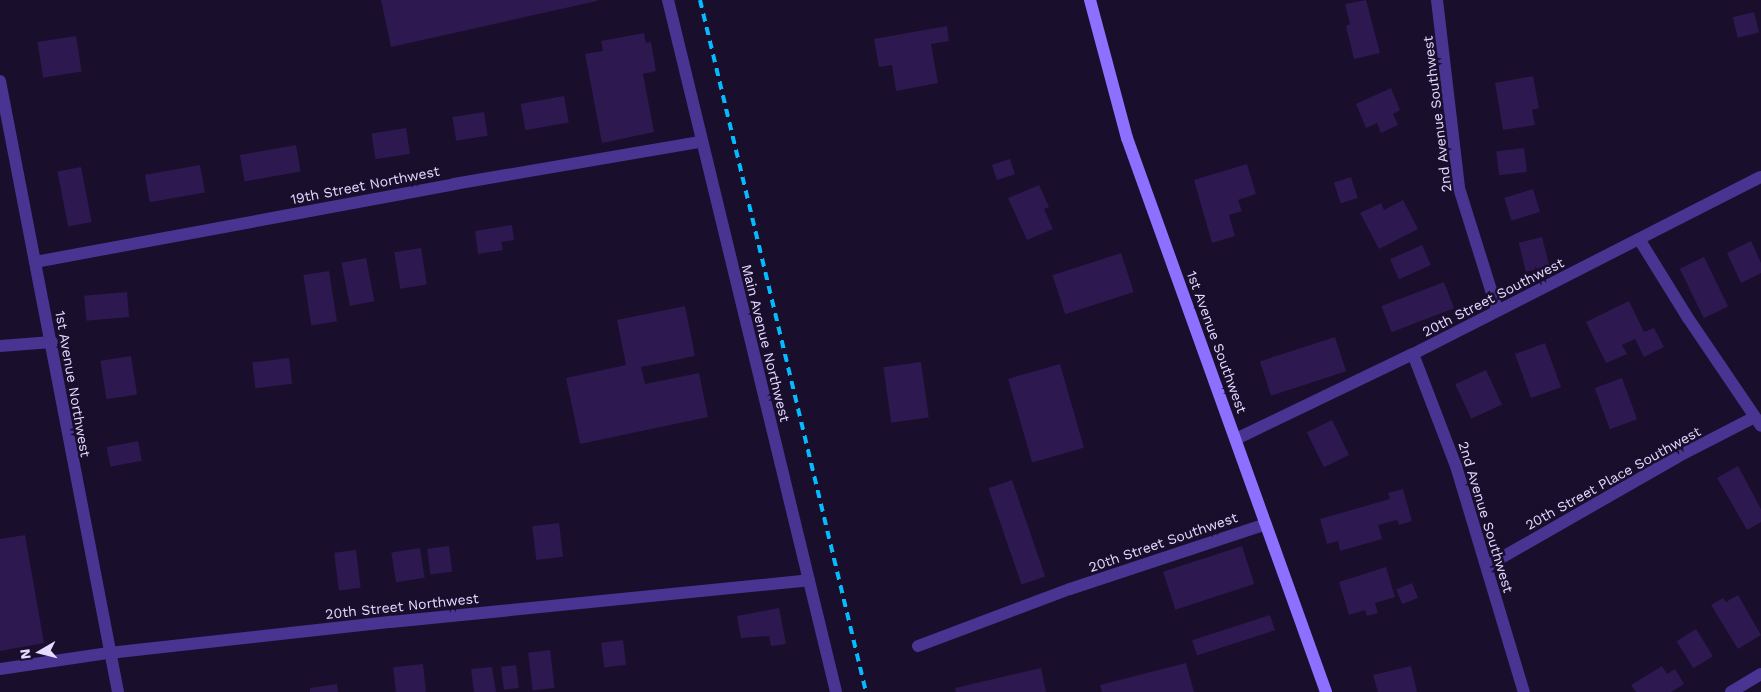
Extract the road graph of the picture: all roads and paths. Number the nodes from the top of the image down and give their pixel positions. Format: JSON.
{"nodes":[{"id":1,"x":668,"y":0,"type":"edge"},
{"id":2,"x":1090,"y":0,"type":"edge"},
{"id":3,"x":1437,"y":0,"type":"edge"},
{"id":4,"x":0,"y":81,"type":"edge"},
{"id":5,"x":701,"y":142,"type":"junction"},
{"id":6,"x":1761,"y":176,"type":"edge"},
{"id":7,"x":1639,"y":239,"type":"junction"},
{"id":8,"x":35,"y":262,"type":"junction"},
{"id":9,"x":1497,"y":309,"type":"junction"},
{"id":10,"x":52,"y":342,"type":"junction"},
{"id":11,"x":0,"y":346,"type":"edge"},
{"id":12,"x":1414,"y":354,"type":"junction"},
{"id":13,"x":1758,"y":421,"type":"edge"},
{"id":14,"x":1236,"y":439,"type":"junction"},
{"id":15,"x":1266,"y":524,"type":"junction"},
{"id":16,"x":1487,"y":566,"type":"junction"},
{"id":17,"x":809,"y":580,"type":"junction"},
{"id":18,"x":918,"y":646,"type":"dead end"},
{"id":19,"x":109,"y":653,"type":"junction"},
{"id":20,"x":0,"y":669,"type":"edge"},
{"id":21,"x":1761,"y":674,"type":"edge"},
{"id":22,"x":118,"y":692,"type":"edge"},
{"id":23,"x":836,"y":692,"type":"edge"},
{"id":24,"x":1326,"y":692,"type":"edge"},
{"id":25,"x":1524,"y":692,"type":"edge"},
{"id":26,"x":1731,"y":692,"type":"edge"}],
"edges":[{"from":1,"to":5,"type":"street","name":"Main Avenue Northwest"},
{"from":2,"to":14,"type":"main road","name":"1st Avenue Southwest"},
{"from":3,"to":9,"type":"street","name":"2nd Avenue Southwest"},
{"from":4,"to":8,"type":"street","name":"1st Avenue Northwest"},
{"from":5,"to":8,"type":"street","name":"19th Street Northwest"},
{"from":5,"to":17,"type":"street","name":"Main Avenue Northwest"},
{"from":6,"to":7,"type":"street","name":"20th Street Southwest"},
{"from":7,"to":9,"type":"street","name":"20th Street Southwest"},
{"from":7,"to":13,"type":"street"},
{"from":8,"to":10,"type":"street","name":"1st Avenue Northwest"},
{"from":9,"to":12,"type":"street","name":"20th Street Southwest"},
{"from":10,"to":11,"type":"street"},
{"from":10,"to":19,"type":"street","name":"1st Avenue Northwest"},
{"from":12,"to":14,"type":"street","name":"20th Street Southwest"},
{"from":12,"to":16,"type":"street","name":"2nd Avenue Southwest"},
{"from":13,"to":16,"type":"street","name":"20th Street Place Southwest"},
{"from":14,"to":15,"type":"main road","name":"1st Avenue Southwest"},
{"from":15,"to":18,"type":"street","name":"20th Street Southwest"},
{"from":15,"to":24,"type":"main road","name":"1st Avenue Southwest"},
{"from":16,"to":25,"type":"street","name":"2nd Avenue Southwest"},
{"from":17,"to":19,"type":"street","name":"20th Street Northwest"},
{"from":17,"to":23,"type":"street","name":"Main Avenue Northwest"},
{"from":19,"to":20,"type":"street","name":"20th Street Northwest"},
{"from":19,"to":22,"type":"street","name":"1st Avenue Northwest"},
{"from":21,"to":26,"type":"street"}]}
